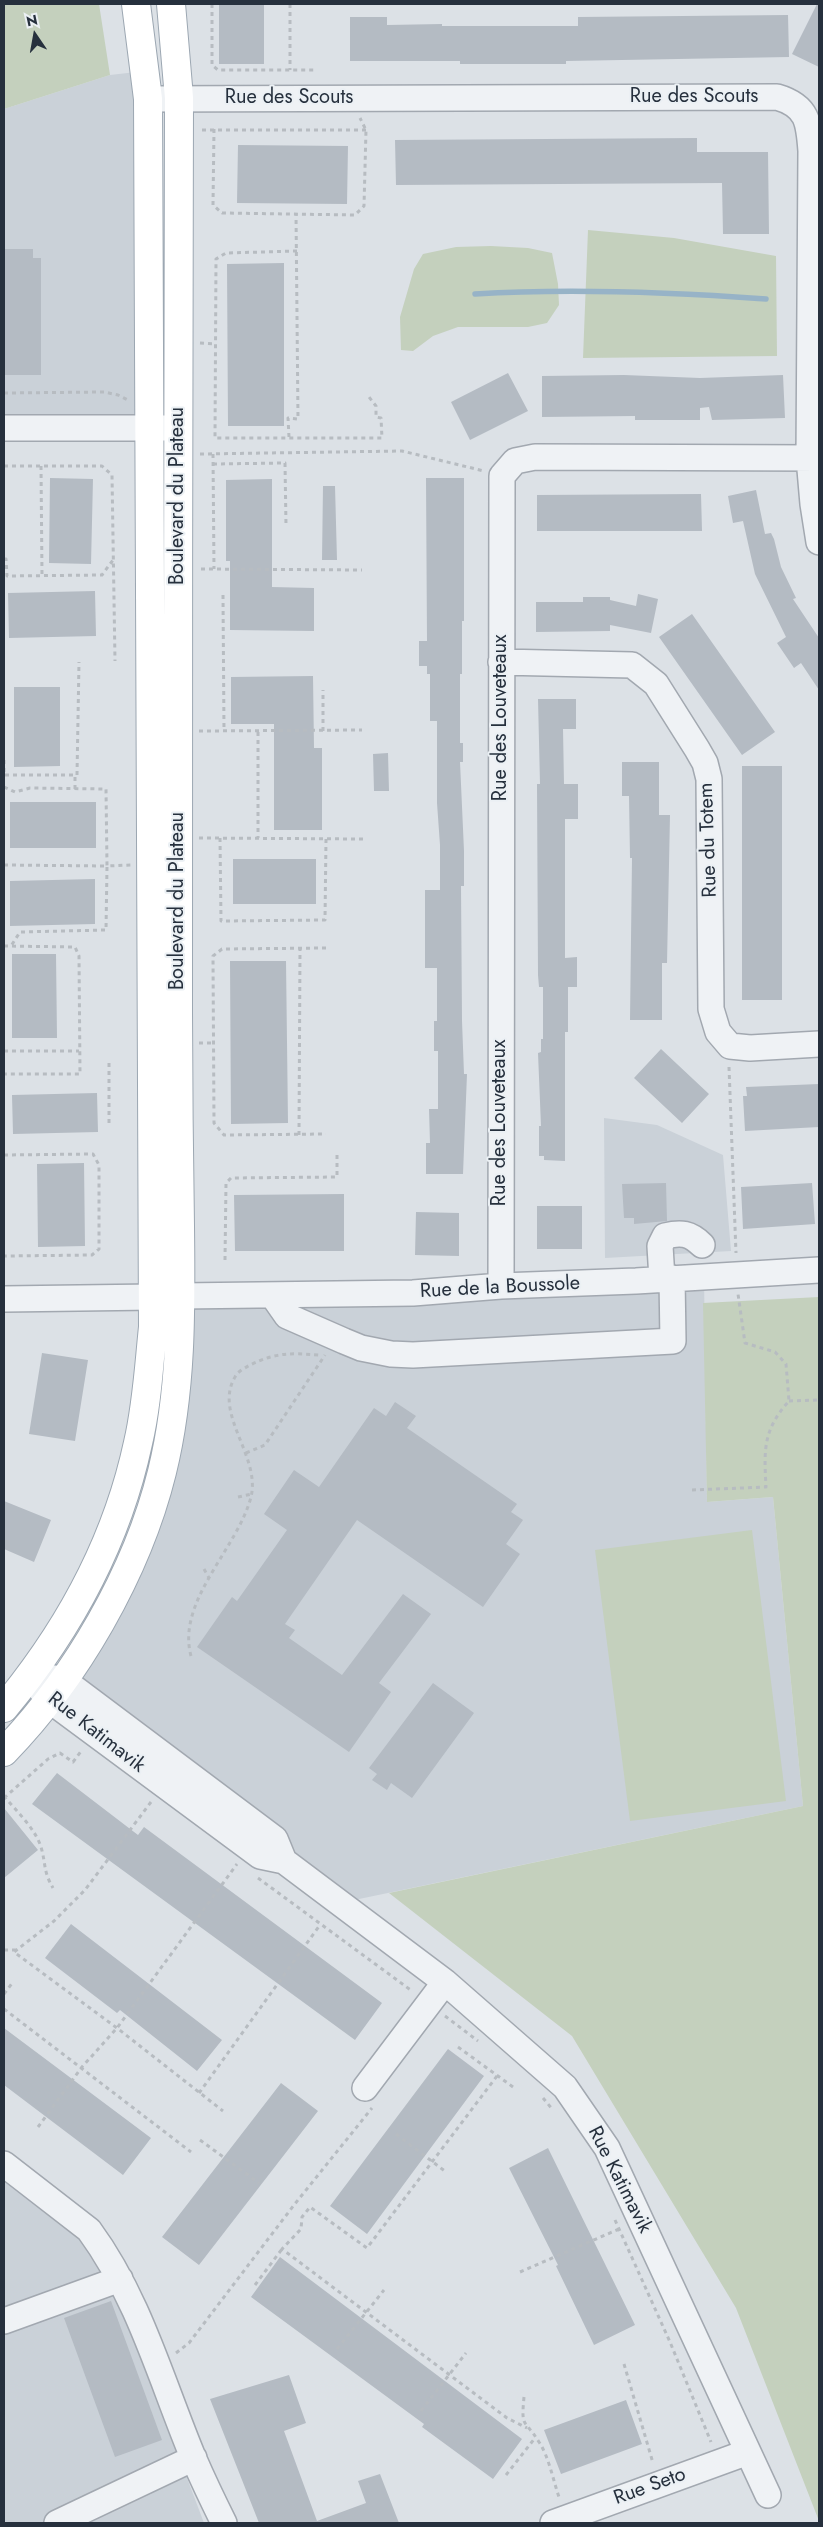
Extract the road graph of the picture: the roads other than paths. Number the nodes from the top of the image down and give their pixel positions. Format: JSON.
{"nodes":[{"id":1,"x":136,"y":4,"type":"edge"},
{"id":2,"x":171,"y":4,"type":"edge"},
{"id":3,"x":179,"y":98,"type":"junction"},
{"id":4,"x":148,"y":99,"type":"junction"},
{"id":5,"x":4,"y":428,"type":"edge"},
{"id":6,"x":148,"y":428,"type":"junction"},
{"id":7,"x":178,"y":441,"type":"junction"},
{"id":8,"x":814,"y":458,"type":"edge"},
{"id":9,"x":819,"y":542,"type":"edge"},
{"id":10,"x":501,"y":662,"type":"junction"},
{"id":11,"x":819,"y":1044,"type":"edge"},
{"id":12,"x":702,"y":1245,"type":"dead end"},
{"id":13,"x":819,"y":1270,"type":"edge"},
{"id":14,"x":667,"y":1279,"type":"junction"},
{"id":15,"x":502,"y":1286,"type":"junction"},
{"id":16,"x":180,"y":1296,"type":"junction"},
{"id":17,"x":273,"y":1296,"type":"junction"},
{"id":18,"x":154,"y":1297,"type":"junction"},
{"id":19,"x":4,"y":1299,"type":"edge"},
{"id":20,"x":30,"y":1676,"type":"junction"},
{"id":21,"x":55,"y":1689,"type":"junction"},
{"id":22,"x":4,"y":1708,"type":"edge"},
{"id":23,"x":4,"y":1752,"type":"edge"},
{"id":24,"x":445,"y":1982,"type":"junction"},
{"id":25,"x":370,"y":2096,"type":"road end"},
{"id":26,"x":4,"y":2164,"type":"edge"},
{"id":27,"x":120,"y":2280,"type":"junction"},
{"id":28,"x":4,"y":2321,"type":"edge"},
{"id":29,"x":748,"y":2452,"type":"junction"},
{"id":30,"x":194,"y":2458,"type":"junction"},
{"id":31,"x":768,"y":2495,"type":"dead end"},
{"id":32,"x":57,"y":2523,"type":"edge"},
{"id":33,"x":224,"y":2523,"type":"edge"},
{"id":34,"x":553,"y":2523,"type":"edge"}],
"edges":[{"from":1,"to":4,"type":"main road","name":"Boulevard du Plateau"},
{"from":2,"to":3,"type":"main road","name":"Boulevard du Plateau"},
{"from":3,"to":4,"type":"street","name":"Rue des Scouts"},
{"from":3,"to":7,"type":"main road","name":"Boulevard du Plateau"},
{"from":3,"to":8,"type":"street","name":"Rue des Scouts"},
{"from":4,"to":6,"type":"main road","name":"Boulevard du Plateau"},
{"from":5,"to":6,"type":"street"},
{"from":6,"to":7,"type":"street"},
{"from":6,"to":18,"type":"main road","name":"Boulevard du Plateau"},
{"from":7,"to":16,"type":"main road","name":"Boulevard du Plateau"},
{"from":8,"to":9,"type":"street","name":"Rue des Scouts"},
{"from":8,"to":10,"type":"street","name":"Rue des Louveteaux"},
{"from":10,"to":11,"type":"street","name":"Rue du Totem"},
{"from":10,"to":15,"type":"street","name":"Rue des Louveteaux"},
{"from":12,"to":14,"type":"street"},
{"from":13,"to":14,"type":"street","name":"Rue de la Boussole"},
{"from":14,"to":15,"type":"street","name":"Rue de la Boussole"},
{"from":14,"to":17,"type":"street"},
{"from":15,"to":17,"type":"street","name":"Rue de la Boussole"},
{"from":16,"to":17,"type":"street","name":"Rue de la Boussole"},
{"from":16,"to":18,"type":"main road"},
{"from":16,"to":21,"type":"main road","name":"Boulevard du Plateau"},
{"from":18,"to":19,"type":"street"},
{"from":18,"to":20,"type":"main road","name":"Boulevard du Plateau"},
{"from":20,"to":21,"type":"street","name":"Rue Katimavik"},
{"from":20,"to":22,"type":"main road","name":"Boulevard du Plateau"},
{"from":21,"to":23,"type":"main road","name":"Boulevard du Plateau"},
{"from":21,"to":24,"type":"street","name":"Rue Katimavik"},
{"from":24,"to":25,"type":"street"},
{"from":24,"to":29,"type":"street","name":"Rue Katimavik"},
{"from":26,"to":27,"type":"street"},
{"from":27,"to":28,"type":"street"},
{"from":27,"to":30,"type":"street"},
{"from":29,"to":31,"type":"street","name":"Rue Katimavik"},
{"from":29,"to":34,"type":"street","name":"Rue Seto"},
{"from":30,"to":32,"type":"street"},
{"from":30,"to":33,"type":"street"}]}
